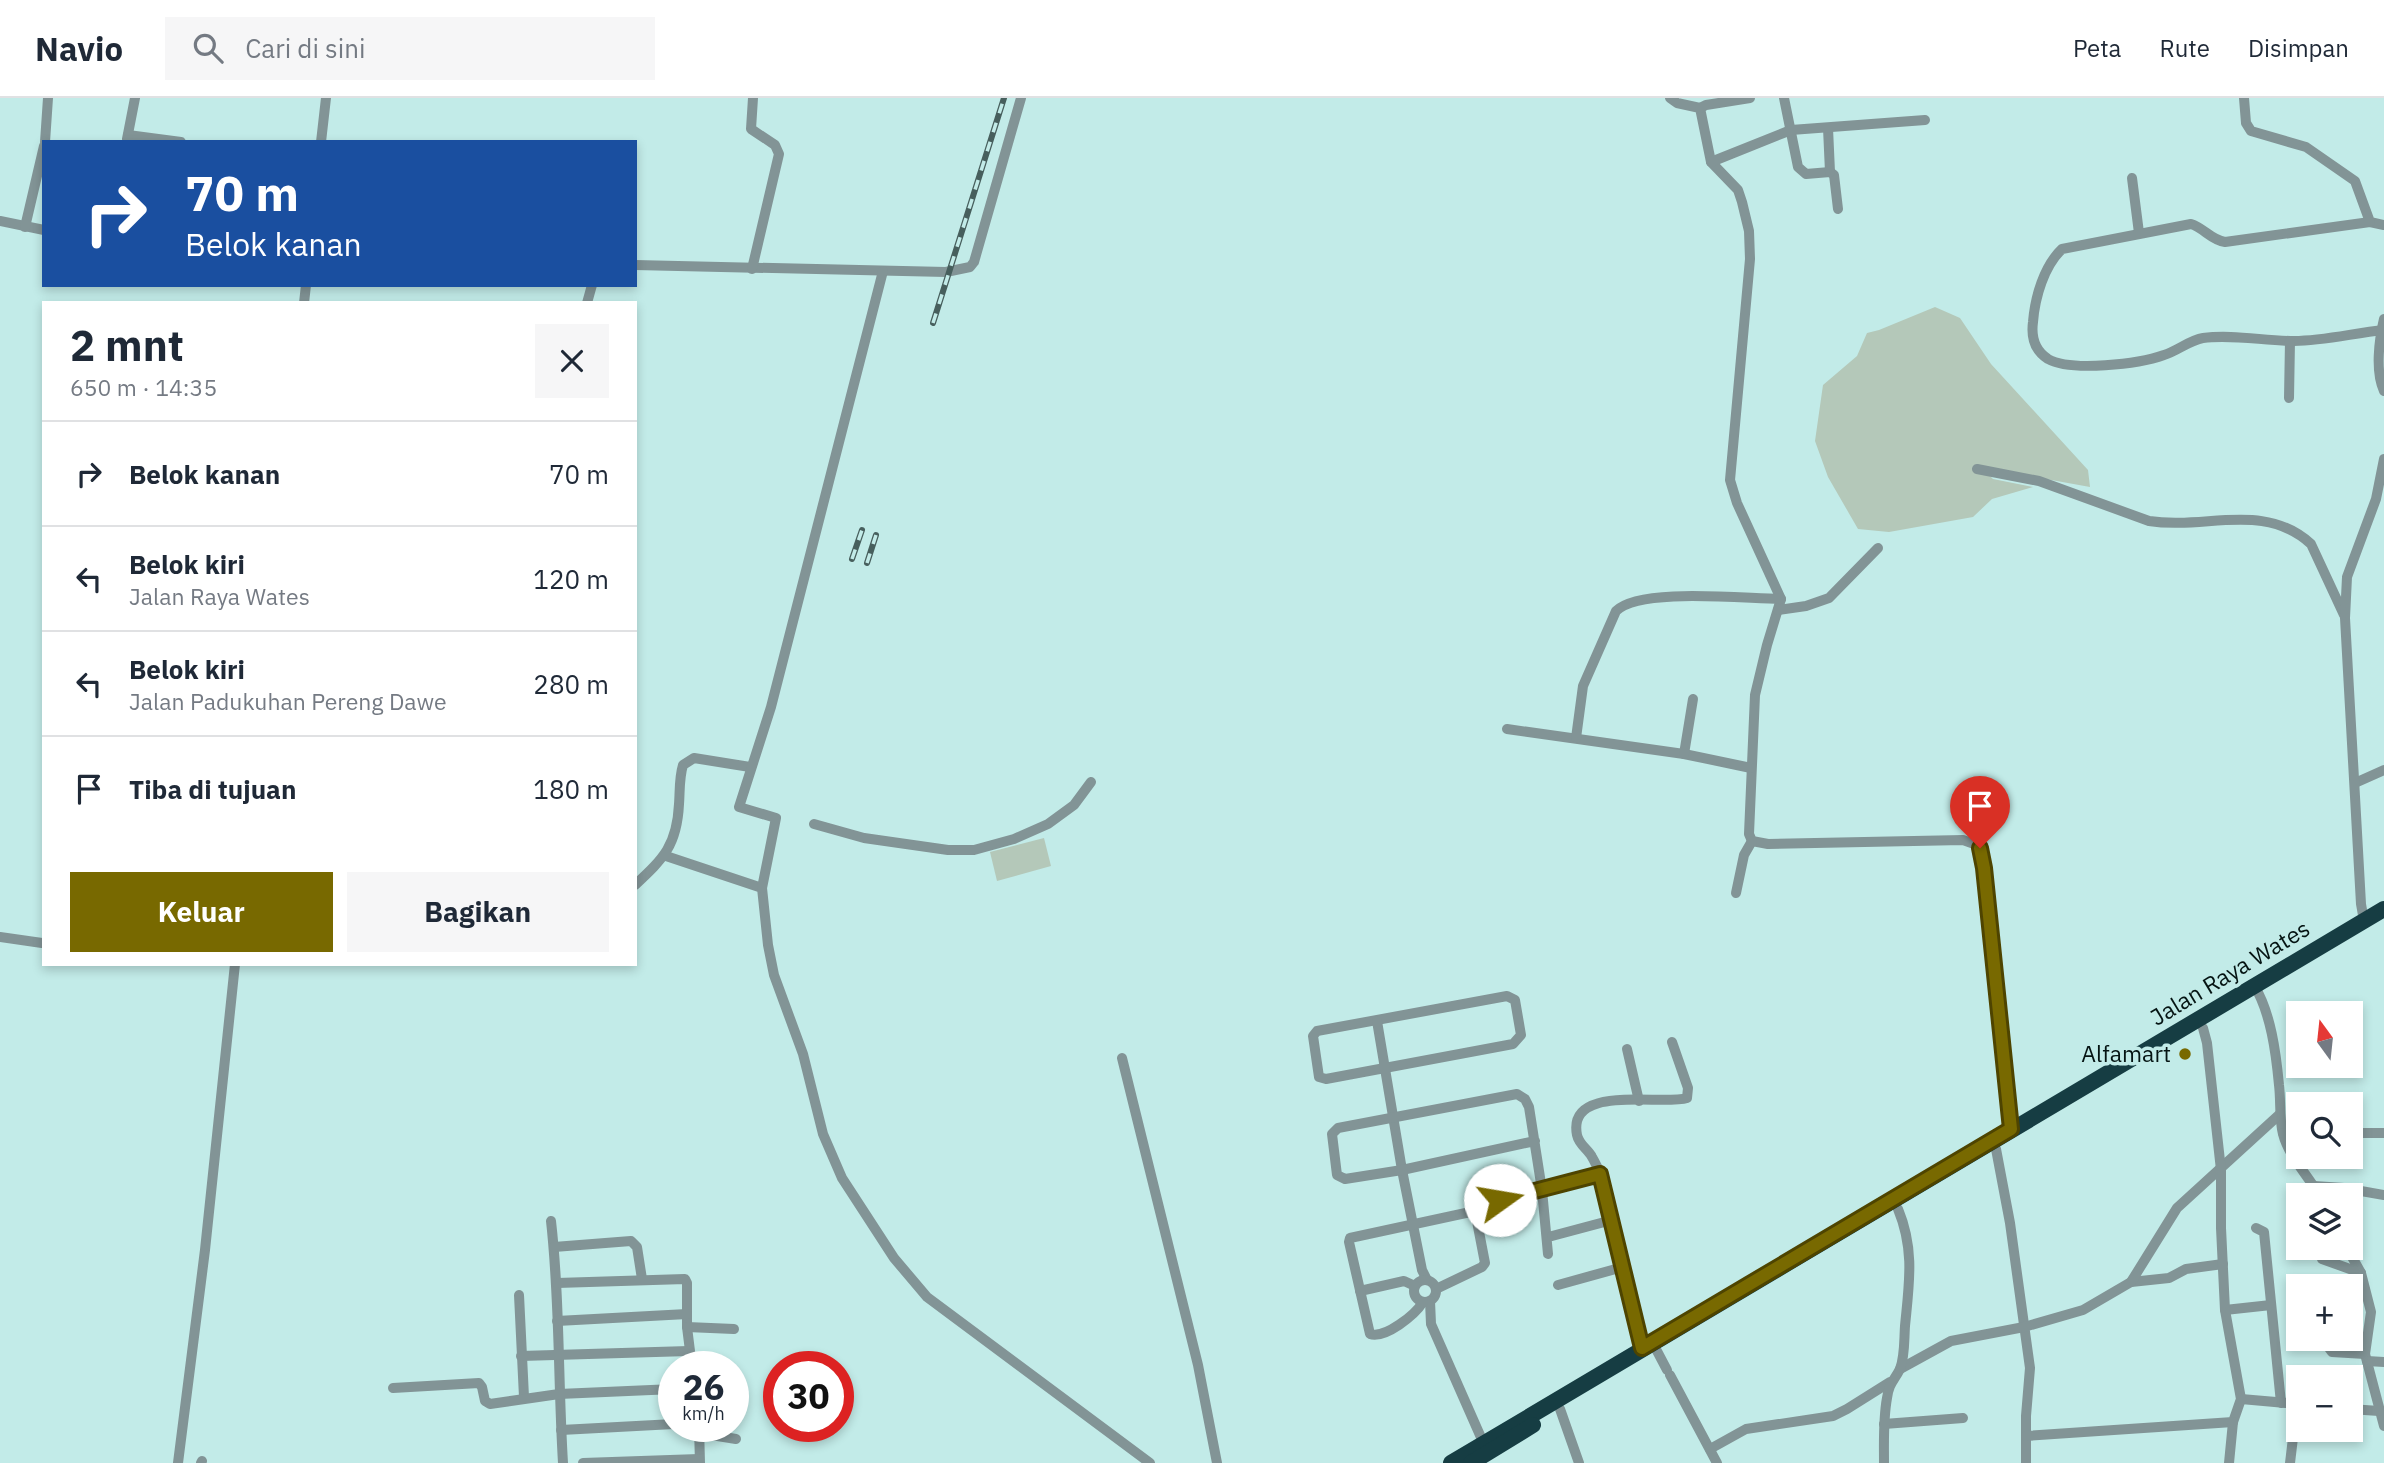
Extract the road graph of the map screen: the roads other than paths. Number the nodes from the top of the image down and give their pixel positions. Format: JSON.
{"nodes":[{"id":1,"x":48,"y":98,"type":"edge"},
{"id":2,"x":135,"y":98,"type":"edge"},
{"id":3,"x":326,"y":98,"type":"edge"},
{"id":4,"x":753,"y":98,"type":"edge"},
{"id":5,"x":1021,"y":98,"type":"edge"},
{"id":6,"x":1670,"y":98,"type":"edge"},
{"id":7,"x":1750,"y":98,"type":"edge"},
{"id":8,"x":1784,"y":98,"type":"edge"},
{"id":9,"x":2244,"y":98,"type":"edge"},
{"id":10,"x":1704,"y":104,"type":"edge"},
{"id":11,"x":1925,"y":120,"type":"dead end"},
{"id":12,"x":1828,"y":128,"type":"junction"},
{"id":13,"x":1791,"y":131,"type":"junction"},
{"id":14,"x":127,"y":139,"type":"edge"},
{"id":15,"x":44,"y":140,"type":"edge"},
{"id":16,"x":145,"y":140,"type":"edge"},
{"id":17,"x":321,"y":140,"type":"edge"},
{"id":18,"x":42,"y":153,"type":"edge"},
{"id":19,"x":1711,"y":162,"type":"junction"},
{"id":20,"x":1830,"y":172,"type":"junction"},
{"id":21,"x":2132,"y":178,"type":"dead end"},
{"id":22,"x":1838,"y":209,"type":"dead end"},
{"id":23,"x":0,"y":221,"type":"edge"},
{"id":24,"x":2370,"y":222,"type":"junction"},
{"id":25,"x":2384,"y":225,"type":"edge"},
{"id":26,"x":25,"y":227,"type":"junction"},
{"id":27,"x":42,"y":230,"type":"edge"},
{"id":28,"x":2139,"y":233,"type":"junction"},
{"id":29,"x":637,"y":265,"type":"edge"},
{"id":30,"x":752,"y":269,"type":"junction"},
{"id":31,"x":882,"y":275,"type":"junction"},
{"id":32,"x":2383,"y":326,"type":"edge"},
{"id":33,"x":2290,"y":341,"type":"junction"},
{"id":34,"x":2384,"y":391,"type":"edge"},
{"id":35,"x":2289,"y":398,"type":"dead end"},
{"id":36,"x":2384,"y":459,"type":"edge"},
{"id":37,"x":1977,"y":469,"type":"dead end"},
{"id":38,"x":2380,"y":494,"type":"edge"},
{"id":39,"x":1878,"y":548,"type":"dead end"},
{"id":40,"x":1780,"y":605,"type":"junction"},
{"id":41,"x":2345,"y":618,"type":"junction"},
{"id":42,"x":1693,"y":699,"type":"dead end"},
{"id":43,"x":1507,"y":729,"type":"dead end"},
{"id":44,"x":1576,"y":738,"type":"junction"},
{"id":45,"x":1684,"y":754,"type":"junction"},
{"id":46,"x":750,"y":767,"type":"junction"},
{"id":47,"x":1751,"y":768,"type":"junction"},
{"id":48,"x":2384,"y":770,"type":"edge"},
{"id":49,"x":1091,"y":782,"type":"dead end"},
{"id":50,"x":2355,"y":783,"type":"junction"},
{"id":51,"x":814,"y":824,"type":"dead end"},
{"id":52,"x":1752,"y":841,"type":"junction"},
{"id":53,"x":666,"y":856,"type":"junction"},
{"id":54,"x":637,"y":883,"type":"edge"},
{"id":55,"x":762,"y":888,"type":"junction"},
{"id":56,"x":1736,"y":893,"type":"dead end"},
{"id":57,"x":2384,"y":909,"type":"edge"},
{"id":58,"x":2384,"y":920,"type":"edge"},
{"id":59,"x":2364,"y":921,"type":"junction"},
{"id":60,"x":0,"y":937,"type":"edge"},
{"id":61,"x":42,"y":943,"type":"dead end"},
{"id":62,"x":235,"y":966,"type":"edge"},
{"id":63,"x":2256,"y":989,"type":"junction"},
{"id":64,"x":1377,"y":1021,"type":"junction"},
{"id":65,"x":2203,"y":1028,"type":"junction"},
{"id":66,"x":1672,"y":1042,"type":"dead end"},
{"id":67,"x":1627,"y":1049,"type":"dead end"},
{"id":68,"x":1122,"y":1058,"type":"dead end"},
{"id":69,"x":1386,"y":1069,"type":"junction"},
{"id":70,"x":1639,"y":1101,"type":"junction"},
{"id":71,"x":2280,"y":1114,"type":"junction"},
{"id":72,"x":1394,"y":1117,"type":"junction"},
{"id":73,"x":2011,"y":1129,"type":"junction"},
{"id":74,"x":2283,"y":1133,"type":"joint"},
{"id":75,"x":2363,"y":1133,"type":"edge"},
{"id":76,"x":2384,"y":1133,"type":"edge"},
{"id":77,"x":1535,"y":1141,"type":"junction"},
{"id":78,"x":1996,"y":1149,"type":"junction"},
{"id":79,"x":1402,"y":1170,"type":"junction"},
{"id":80,"x":2221,"y":1170,"type":"junction"},
{"id":81,"x":1600,"y":1174,"type":"junction"},
{"id":82,"x":2311,"y":1183,"type":"edge"},
{"id":83,"x":1542,"y":1190,"type":"junction"},
{"id":84,"x":2363,"y":1191,"type":"edge"},
{"id":85,"x":2384,"y":1195,"type":"edge"},
{"id":86,"x":1898,"y":1209,"type":"junction"},
{"id":87,"x":1475,"y":1211,"type":"junction"},
{"id":88,"x":1612,"y":1220,"type":"junction"},
{"id":89,"x":551,"y":1221,"type":"dead end"},
{"id":90,"x":1412,"y":1224,"type":"junction"},
{"id":91,"x":2256,"y":1228,"type":"dead end"},
{"id":92,"x":1552,"y":1236,"type":"dead end"},
{"id":93,"x":554,"y":1247,"type":"junction"},
{"id":94,"x":1548,"y":1254,"type":"dead end"},
{"id":95,"x":2325,"y":1260,"type":"edge"},
{"id":96,"x":2354,"y":1260,"type":"edge"},
{"id":97,"x":2223,"y":1264,"type":"junction"},
{"id":98,"x":1623,"y":1267,"type":"junction"},
{"id":99,"x":2361,"y":1273,"type":"junction"},
{"id":100,"x":642,"y":1279,"type":"junction"},
{"id":101,"x":1427,"y":1280,"type":"junction"},
{"id":102,"x":2131,"y":1282,"type":"junction"},
{"id":103,"x":557,"y":1283,"type":"junction"},
{"id":104,"x":1558,"y":1285,"type":"dead end"},
{"id":105,"x":1415,"y":1286,"type":"junction"},
{"id":106,"x":1436,"y":1289,"type":"junction"},
{"id":107,"x":1360,"y":1291,"type":"junction"},
{"id":108,"x":519,"y":1295,"type":"dead end"},
{"id":109,"x":1426,"y":1301,"type":"junction"},
{"id":110,"x":2271,"y":1305,"type":"junction"},
{"id":111,"x":2225,"y":1310,"type":"junction"},
{"id":112,"x":687,"y":1314,"type":"junction"},
{"id":113,"x":557,"y":1321,"type":"junction"},
{"id":114,"x":687,"y":1327,"type":"junction"},
{"id":115,"x":2024,"y":1327,"type":"junction"},
{"id":116,"x":734,"y":1329,"type":"dead end"},
{"id":117,"x":1650,"y":1349,"type":"junction"},
{"id":118,"x":689,"y":1351,"type":"edge"},
{"id":119,"x":2332,"y":1351,"type":"edge"},
{"id":120,"x":658,"y":1352,"type":"edge"},
{"id":121,"x":557,"y":1354,"type":"junction"},
{"id":122,"x":522,"y":1356,"type":"junction"},
{"id":123,"x":2366,"y":1358,"type":"junction"},
{"id":124,"x":2384,"y":1362,"type":"edge"},
{"id":125,"x":1900,"y":1369,"type":"junction"},
{"id":126,"x":1890,"y":1382,"type":"junction"},
{"id":127,"x":393,"y":1388,"type":"dead end"},
{"id":128,"x":658,"y":1390,"type":"edge"},
{"id":129,"x":559,"y":1394,"type":"junction"},
{"id":130,"x":524,"y":1398,"type":"junction"},
{"id":131,"x":2241,"y":1399,"type":"junction"},
{"id":132,"x":2281,"y":1403,"type":"junction"},
{"id":133,"x":2286,"y":1403,"type":"edge"},
{"id":134,"x":1560,"y":1409,"type":"junction"},
{"id":135,"x":2363,"y":1410,"type":"edge"},
{"id":136,"x":2379,"y":1411,"type":"junction"},
{"id":137,"x":1963,"y":1419,"type":"dead end"},
{"id":138,"x":2233,"y":1422,"type":"junction"},
{"id":139,"x":1884,"y":1424,"type":"junction"},
{"id":140,"x":658,"y":1425,"type":"edge"},
{"id":141,"x":2384,"y":1426,"type":"edge"},
{"id":142,"x":561,"y":1430,"type":"junction"},
{"id":143,"x":2026,"y":1436,"type":"junction"},
{"id":144,"x":699,"y":1442,"type":"edge"},
{"id":145,"x":1483,"y":1442,"type":"junction"},
{"id":146,"x":2293,"y":1442,"type":"edge"},
{"id":147,"x":1710,"y":1450,"type":"junction"},
{"id":148,"x":699,"y":1461,"type":"edge"},
{"id":149,"x":178,"y":1463,"type":"edge"},
{"id":150,"x":563,"y":1463,"type":"edge"},
{"id":151,"x":583,"y":1463,"type":"edge"},
{"id":152,"x":1150,"y":1463,"type":"edge"},
{"id":153,"x":1217,"y":1463,"type":"edge"},
{"id":154,"x":1451,"y":1463,"type":"edge"},
{"id":155,"x":1471,"y":1463,"type":"edge"},
{"id":156,"x":1579,"y":1463,"type":"edge"},
{"id":157,"x":1717,"y":1463,"type":"edge"},
{"id":158,"x":1884,"y":1463,"type":"edge"},
{"id":159,"x":2026,"y":1463,"type":"edge"},
{"id":160,"x":2229,"y":1463,"type":"edge"},
{"id":161,"x":2290,"y":1463,"type":"edge"}],
"edges":[{"from":1,"to":15,"type":"street"},
{"from":2,"to":14,"type":"street"},
{"from":3,"to":17,"type":"street"},
{"from":4,"to":30,"type":"street"},
{"from":5,"to":31,"type":"street"},
{"from":6,"to":10,"type":"street"},
{"from":7,"to":10,"type":"street"},
{"from":8,"to":13,"type":"street"},
{"from":9,"to":24,"type":"street"},
{"from":10,"to":19,"type":"street"},
{"from":11,"to":12,"type":"street"},
{"from":12,"to":13,"type":"street"},
{"from":12,"to":20,"type":"street"},
{"from":13,"to":19,"type":"street"},
{"from":13,"to":20,"type":"street"},
{"from":14,"to":16,"type":"street"},
{"from":18,"to":26,"type":"street"},
{"from":19,"to":40,"type":"street"},
{"from":20,"to":22,"type":"street"},
{"from":21,"to":28,"type":"street"},
{"from":23,"to":26,"type":"street"},
{"from":24,"to":25,"type":"street"},
{"from":24,"to":28,"type":"street"},
{"from":26,"to":27,"type":"street"},
{"from":28,"to":33,"type":"street"},
{"from":29,"to":30,"type":"street"},
{"from":30,"to":31,"type":"street"},
{"from":31,"to":46,"type":"street"},
{"from":32,"to":33,"type":"street"},
{"from":32,"to":34,"type":"street"},
{"from":33,"to":35,"type":"street"},
{"from":36,"to":38,"type":"street"},
{"from":37,"to":41,"type":"street"},
{"from":38,"to":41,"type":"street"},
{"from":39,"to":40,"type":"street"},
{"from":40,"to":44,"type":"street"},
{"from":40,"to":47,"type":"street"},
{"from":41,"to":50,"type":"street"},
{"from":42,"to":45,"type":"street"},
{"from":43,"to":44,"type":"street"},
{"from":44,"to":45,"type":"street"},
{"from":45,"to":47,"type":"street"},
{"from":46,"to":53,"type":"street"},
{"from":46,"to":55,"type":"street"},
{"from":47,"to":52,"type":"street"},
{"from":48,"to":50,"type":"street"},
{"from":49,"to":51,"type":"street"},
{"from":50,"to":59,"type":"street"},
{"from":52,"to":56,"type":"street"},
{"from":52,"to":73,"type":"street"},
{"from":53,"to":54,"type":"street"},
{"from":53,"to":55,"type":"street"},
{"from":55,"to":152,"type":"street"},
{"from":57,"to":59,"type":"highway","name":"Jalan Raya Wates"},
{"from":58,"to":63,"type":"highway","name":"Jalan Raya Wates"},
{"from":59,"to":63,"type":"highway","name":"Jalan Raya Wates"},
{"from":60,"to":61,"type":"street"},
{"from":62,"to":149,"type":"street"},
{"from":63,"to":65,"type":"highway","name":"Jalan Raya Wates"},
{"from":63,"to":71,"type":"street"},
{"from":63,"to":73,"type":"highway","name":"Jalan Raya Wates"},
{"from":64,"to":69,"type":"street"},
{"from":64,"to":69,"type":"street"},
{"from":64,"to":69,"type":"street"},
{"from":65,"to":78,"type":"highway","name":"Jalan Raya Wates"},
{"from":65,"to":80,"type":"street"},
{"from":66,"to":70,"type":"street"},
{"from":67,"to":70,"type":"street"},
{"from":68,"to":153,"type":"street"},
{"from":69,"to":72,"type":"street"},
{"from":70,"to":81,"type":"street"},
{"from":71,"to":74,"type":"street"},
{"from":71,"to":80,"type":"street"},
{"from":72,"to":77,"type":"street"},
{"from":72,"to":79,"type":"street"},
{"from":72,"to":79,"type":"street"},
{"from":73,"to":117,"type":"highway","name":"Jalan Raya Wates"},
{"from":74,"to":82,"type":"street"},
{"from":75,"to":76,"type":"street"},
{"from":77,"to":79,"type":"street"},
{"from":77,"to":83,"type":"street"},
{"from":78,"to":86,"type":"highway","name":"Jalan Raya Wates"},
{"from":78,"to":115,"type":"street"},
{"from":79,"to":90,"type":"street"},
{"from":80,"to":97,"type":"street"},
{"from":80,"to":102,"type":"street"},
{"from":81,"to":83,"type":"street"},
{"from":81,"to":88,"type":"street"},
{"from":83,"to":87,"type":"street"},
{"from":83,"to":94,"type":"street"},
{"from":84,"to":85,"type":"street"},
{"from":86,"to":117,"type":"highway","name":"Jalan Raya Wates"},
{"from":86,"to":125,"type":"street"},
{"from":87,"to":90,"type":"street"},
{"from":87,"to":106,"type":"street"},
{"from":88,"to":92,"type":"street"},
{"from":88,"to":98,"type":"street"},
{"from":89,"to":93,"type":"street"},
{"from":90,"to":101,"type":"street"},
{"from":90,"to":107,"type":"street"},
{"from":91,"to":110,"type":"street"},
{"from":93,"to":100,"type":"street"},
{"from":93,"to":103,"type":"street"},
{"from":95,"to":99,"type":"street"},
{"from":96,"to":99,"type":"street"},
{"from":97,"to":102,"type":"street"},
{"from":97,"to":111,"type":"street"},
{"from":98,"to":104,"type":"street"},
{"from":98,"to":117,"type":"street"},
{"from":99,"to":123,"type":"street"},
{"from":100,"to":103,"type":"street"},
{"from":100,"to":112,"type":"street"},
{"from":101,"to":105,"type":"street"},
{"from":101,"to":106,"type":"street"},
{"from":102,"to":115,"type":"street"},
{"from":103,"to":113,"type":"street"},
{"from":105,"to":107,"type":"street"},
{"from":105,"to":109,"type":"street"},
{"from":106,"to":109,"type":"street"},
{"from":107,"to":109,"type":"street"},
{"from":108,"to":122,"type":"street"},
{"from":109,"to":145,"type":"street"},
{"from":110,"to":111,"type":"street"},
{"from":110,"to":132,"type":"street"},
{"from":111,"to":131,"type":"street"},
{"from":112,"to":113,"type":"street"},
{"from":112,"to":114,"type":"street"},
{"from":113,"to":121,"type":"street"},
{"from":114,"to":116,"type":"street"},
{"from":114,"to":118,"type":"street"},
{"from":115,"to":125,"type":"street"},
{"from":115,"to":143,"type":"street"},
{"from":117,"to":134,"type":"highway","name":"Jalan Raya Wates"},
{"from":117,"to":145,"type":"highway","name":"Jalan Raya Wates"},
{"from":117,"to":147,"type":"street"},
{"from":119,"to":123,"type":"street"},
{"from":120,"to":121,"type":"street"},
{"from":121,"to":122,"type":"street"},
{"from":121,"to":129,"type":"street"},
{"from":122,"to":130,"type":"street"},
{"from":123,"to":124,"type":"street"},
{"from":123,"to":136,"type":"street"},
{"from":125,"to":126,"type":"street"},
{"from":126,"to":139,"type":"street"},
{"from":126,"to":147,"type":"street"},
{"from":127,"to":130,"type":"street"},
{"from":128,"to":129,"type":"street"},
{"from":129,"to":130,"type":"street"},
{"from":129,"to":142,"type":"street"},
{"from":131,"to":132,"type":"street"},
{"from":131,"to":138,"type":"street"},
{"from":132,"to":133,"type":"street"},
{"from":134,"to":155,"type":"highway","name":"Jalan Raya Wates"},
{"from":134,"to":156,"type":"street"},
{"from":135,"to":136,"type":"street"},
{"from":136,"to":141,"type":"street"},
{"from":137,"to":139,"type":"street"},
{"from":138,"to":143,"type":"street"},
{"from":138,"to":160,"type":"street"},
{"from":139,"to":158,"type":"street"},
{"from":140,"to":142,"type":"street"},
{"from":142,"to":150,"type":"street"},
{"from":143,"to":159,"type":"street"},
{"from":144,"to":148,"type":"street"},
{"from":145,"to":154,"type":"highway","name":"Jalan Raya Wates"},
{"from":146,"to":161,"type":"street"},
{"from":147,"to":157,"type":"street"},
{"from":148,"to":151,"type":"street"}]}
